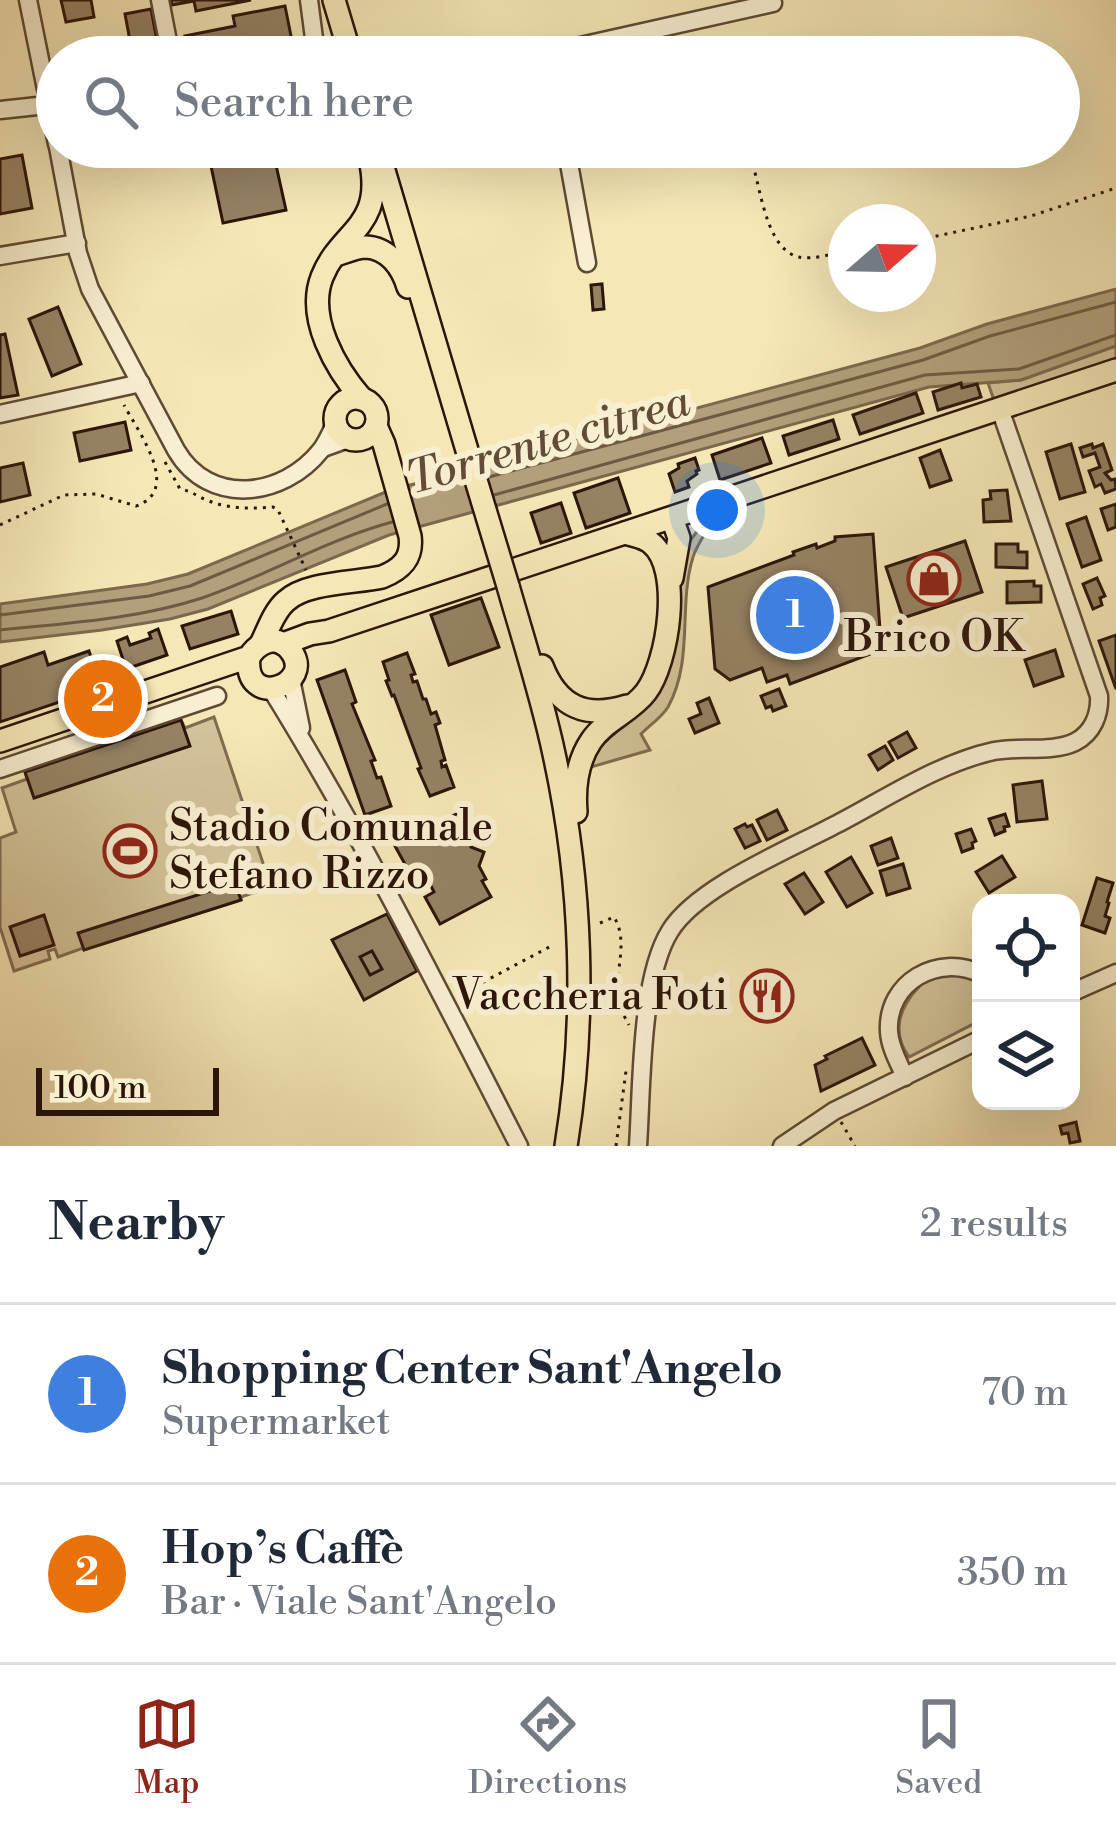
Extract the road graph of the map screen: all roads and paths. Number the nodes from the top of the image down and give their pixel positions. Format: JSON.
{"nodes":[{"id":1,"x":28,"y":0,"type":"edge"},
{"id":2,"x":160,"y":0,"type":"edge"},
{"id":3,"x":309,"y":0,"type":"edge"},
{"id":4,"x":334,"y":0,"type":"edge"},
{"id":5,"x":773,"y":3,"type":"edge"},
{"id":6,"x":37,"y":36,"type":"edge"},
{"id":7,"x":167,"y":36,"type":"edge"},
{"id":8,"x":314,"y":36,"type":"edge"},
{"id":9,"x":344,"y":36,"type":"edge"},
{"id":10,"x":631,"y":36,"type":"edge"},
{"id":11,"x":36,"y":107,"type":"edge"},
{"id":12,"x":0,"y":110,"type":"edge"},
{"id":13,"x":62,"y":168,"type":"edge"},
{"id":14,"x":371,"y":168,"type":"edge"},
{"id":15,"x":383,"y":168,"type":"edge"},
{"id":16,"x":570,"y":168,"type":"edge"},
{"id":17,"x":753,"y":168,"type":"edge"},
{"id":18,"x":1116,"y":188,"type":"edge"},
{"id":19,"x":936,"y":236,"type":"edge"},
{"id":20,"x":77,"y":243,"type":"junction"},
{"id":21,"x":336,"y":254,"type":"junction"},
{"id":22,"x":828,"y":254,"type":"edge"},
{"id":23,"x":0,"y":256,"type":"edge"},
{"id":24,"x":587,"y":263,"type":"dead end"},
{"id":25,"x":340,"y":373,"type":"junction"},
{"id":26,"x":1115,"y":373,"type":"edge"},
{"id":27,"x":141,"y":383,"type":"junction"},
{"id":28,"x":449,"y":392,"type":"junction"},
{"id":29,"x":124,"y":406,"type":"dead end"},
{"id":30,"x":1000,"y":410,"type":"junction"},
{"id":31,"x":0,"y":414,"type":"edge"},
{"id":32,"x":351,"y":427,"type":"junction"},
{"id":33,"x":708,"y":506,"type":"junction"},
{"id":34,"x":670,"y":519,"type":"junction"},
{"id":35,"x":0,"y":525,"type":"edge"},
{"id":36,"x":287,"y":527,"type":"dead end"},
{"id":37,"x":626,"y":533,"type":"junction"},
{"id":38,"x":669,"y":570,"type":"junction"},
{"id":39,"x":308,"y":576,"type":"dead end"},
{"id":40,"x":510,"y":594,"type":"junction"},
{"id":41,"x":273,"y":662,"type":"junction"},
{"id":42,"x":217,"y":695,"type":"dead end"},
{"id":43,"x":634,"y":705,"type":"junction"},
{"id":44,"x":0,"y":741,"type":"edge"},
{"id":45,"x":0,"y":769,"type":"edge"},
{"id":46,"x":575,"y":902,"type":"junction"},
{"id":47,"x":600,"y":923,"type":"dead end"},
{"id":48,"x":553,"y":945,"type":"dead end"},
{"id":49,"x":972,"y":971,"type":"edge"},
{"id":50,"x":1116,"y":973,"type":"edge"},
{"id":51,"x":1080,"y":989,"type":"edge"},
{"id":52,"x":446,"y":1003,"type":"junction"},
{"id":53,"x":630,"y":1028,"type":"dead end"},
{"id":54,"x":972,"y":1044,"type":"edge"},
{"id":55,"x":626,"y":1072,"type":"dead end"},
{"id":56,"x":905,"y":1077,"type":"junction"},
{"id":57,"x":834,"y":1111,"type":"junction"},
{"id":58,"x":519,"y":1146,"type":"edge"},
{"id":59,"x":566,"y":1146,"type":"edge"},
{"id":60,"x":616,"y":1146,"type":"edge"},
{"id":61,"x":638,"y":1146,"type":"edge"},
{"id":62,"x":782,"y":1146,"type":"edge"},
{"id":63,"x":855,"y":1146,"type":"edge"}],
"edges":[{"from":1,"to":6,"type":"street"},
{"from":2,"to":7,"type":"street"},
{"from":3,"to":8,"type":"street"},
{"from":4,"to":9,"type":"main road"},
{"from":5,"to":10,"type":"street"},
{"from":11,"to":12,"type":"street"},
{"from":13,"to":20,"type":"street"},
{"from":14,"to":21,"type":"main road"},
{"from":15,"to":28,"type":"main road"},
{"from":16,"to":24,"type":"street"},
{"from":17,"to":22,"type":"path"},
{"from":18,"to":19,"type":"path"},
{"from":20,"to":23,"type":"street"},
{"from":20,"to":27,"type":"street"},
{"from":21,"to":25,"type":"main road"},
{"from":21,"to":28,"type":"main road"},
{"from":25,"to":32,"type":"main road"},
{"from":25,"to":32,"type":"main road"},
{"from":26,"to":30,"type":"main road"},
{"from":27,"to":31,"type":"street"},
{"from":27,"to":32,"type":"street"},
{"from":28,"to":40,"type":"main road","bridge":true},
{"from":29,"to":35,"type":"path"},
{"from":30,"to":33,"type":"main road"},
{"from":30,"to":61,"type":"street"},
{"from":32,"to":41,"type":"main road"},
{"from":33,"to":34,"type":"main road"},
{"from":33,"to":38,"type":"main road"},
{"from":34,"to":37,"type":"main road"},
{"from":34,"to":38,"type":"main road"},
{"from":36,"to":39,"type":"path"},
{"from":37,"to":38,"type":"main road"},
{"from":37,"to":41,"type":"main road"},
{"from":38,"to":43,"type":"main road"},
{"from":40,"to":43,"type":"main road"},
{"from":40,"to":46,"type":"main road"},
{"from":41,"to":44,"type":"main road"},
{"from":41,"to":52,"type":"street"},
{"from":42,"to":45,"type":"street"},
{"from":43,"to":46,"type":"main road"},
{"from":46,"to":59,"type":"main road"},
{"from":47,"to":53,"type":"path"},
{"from":48,"to":52,"type":"path"},
{"from":49,"to":56,"type":"street"},
{"from":50,"to":51,"type":"street"},
{"from":52,"to":58,"type":"street"},
{"from":54,"to":56,"type":"street"},
{"from":55,"to":60,"type":"path"},
{"from":56,"to":57,"type":"street"},
{"from":57,"to":62,"type":"street"},
{"from":57,"to":63,"type":"path"}]}
